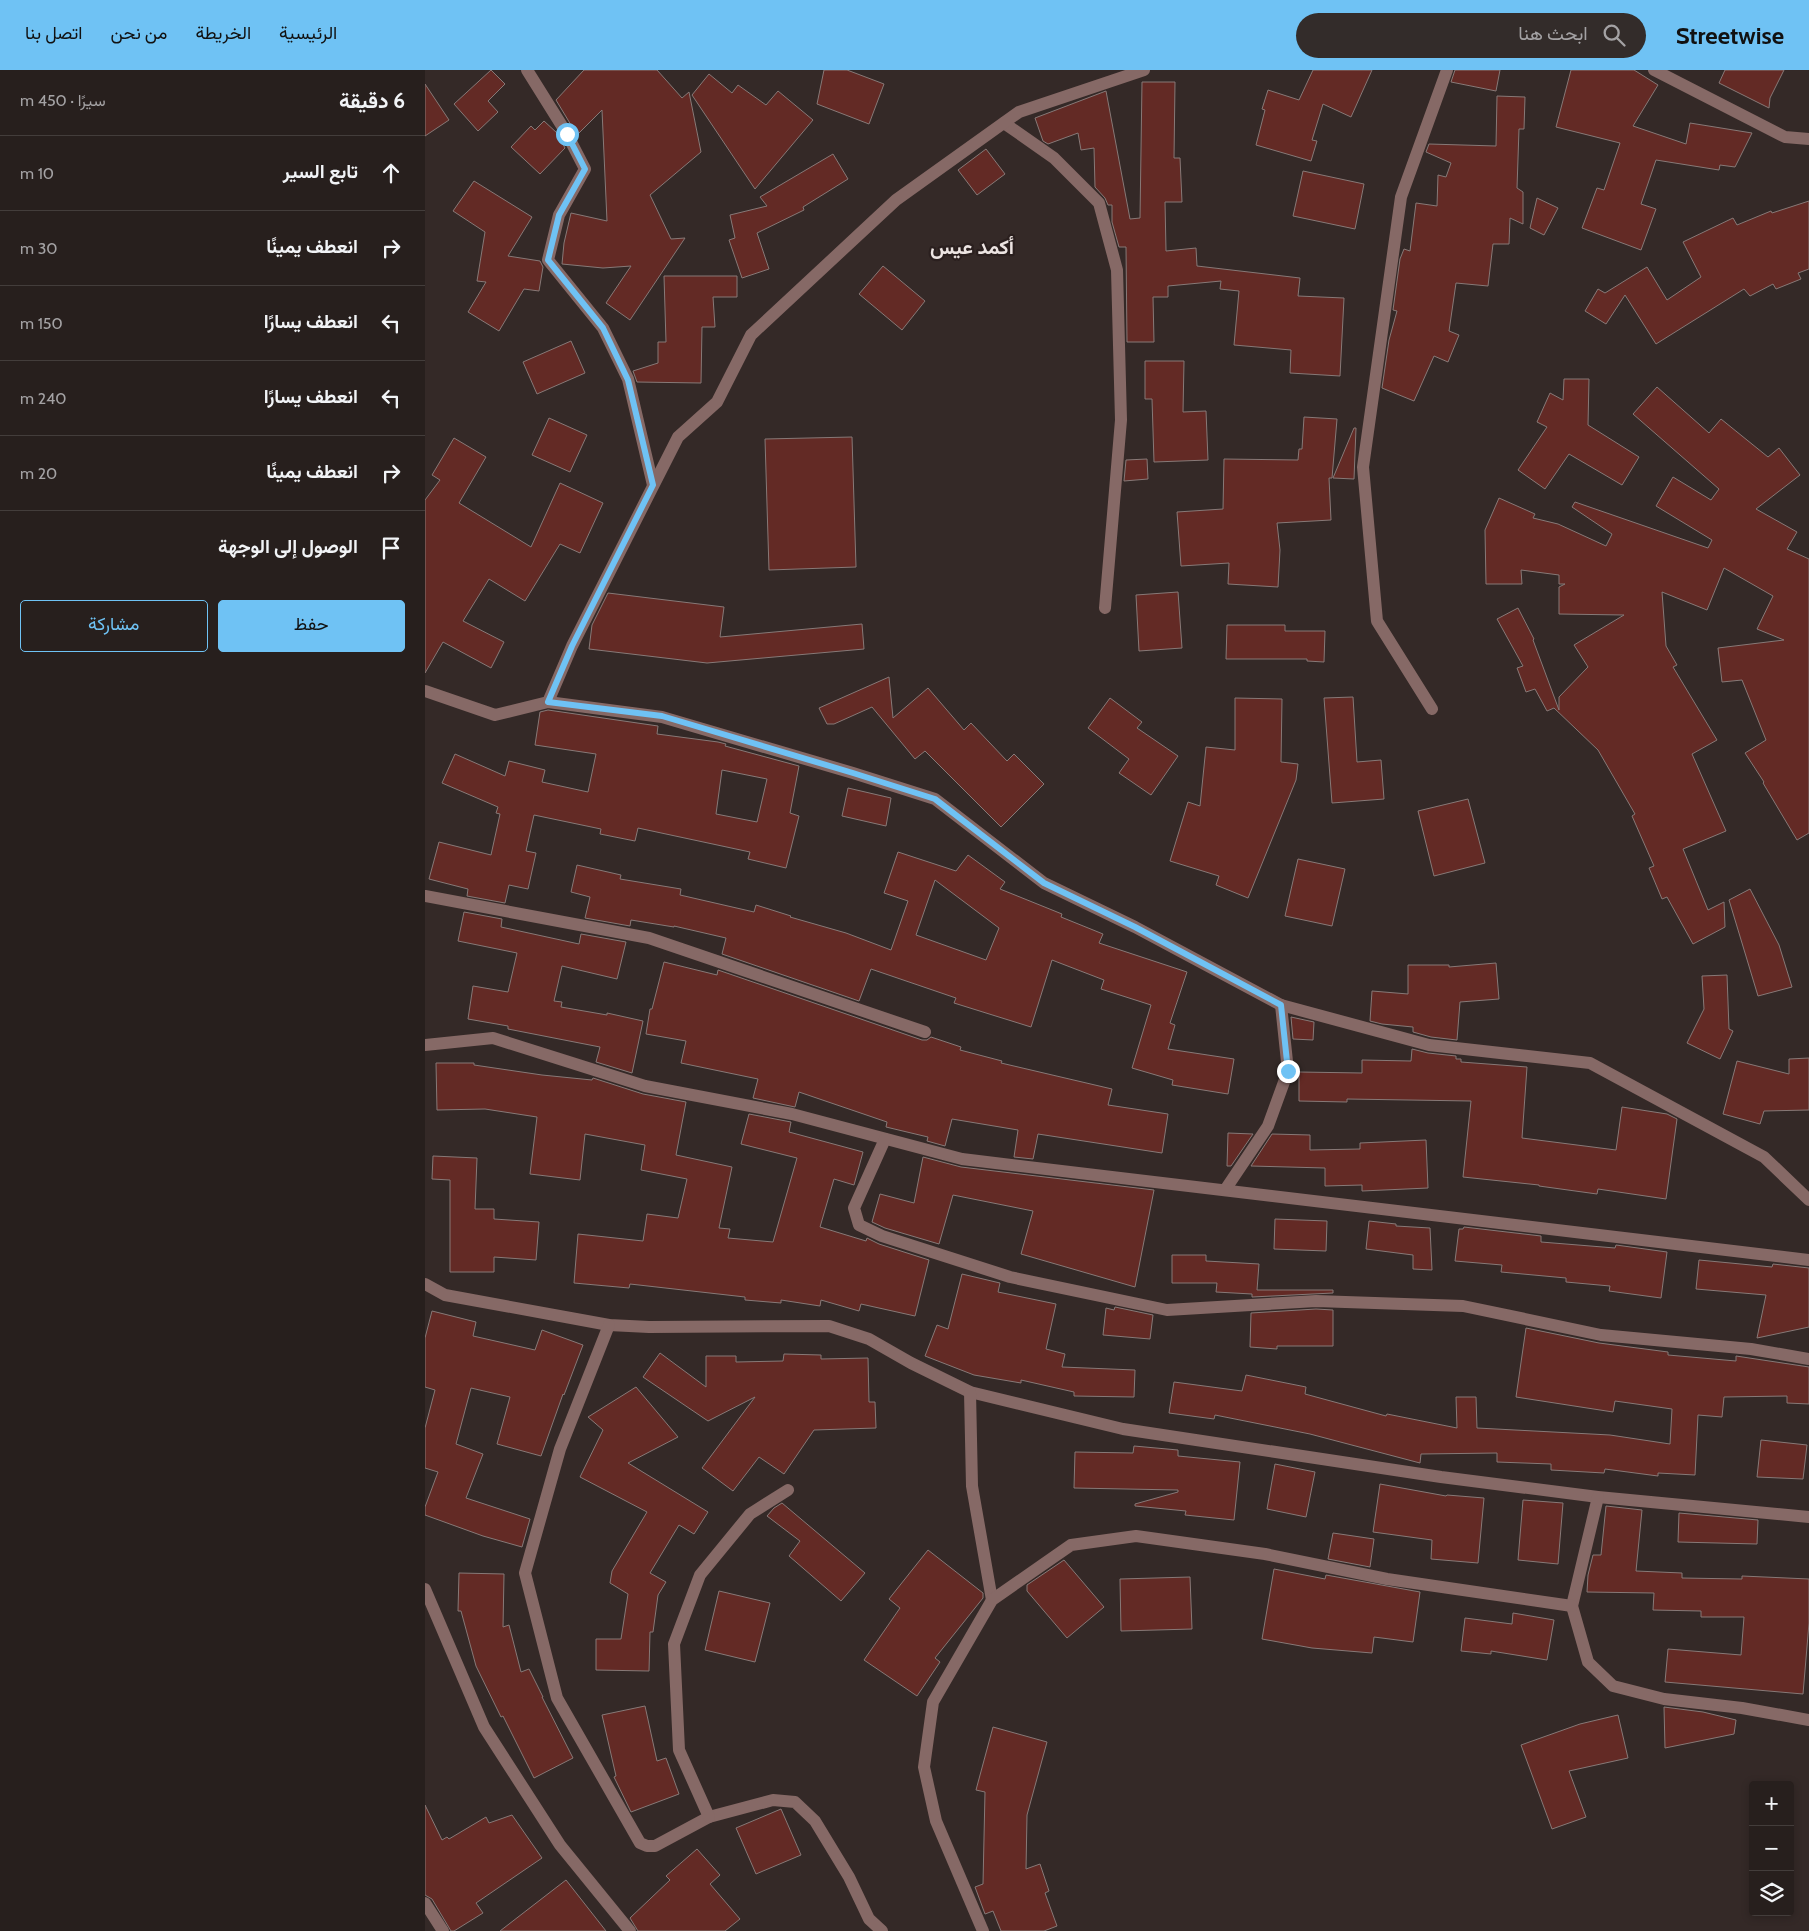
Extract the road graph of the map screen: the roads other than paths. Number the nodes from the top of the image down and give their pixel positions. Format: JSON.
{"nodes":[{"id":1,"x":527,"y":70,"type":"edge"},
{"id":2,"x":1144,"y":70,"type":"edge"},
{"id":3,"x":1447,"y":70,"type":"edge"},
{"id":4,"x":1654,"y":70,"type":"edge"},
{"id":5,"x":1004,"y":123,"type":"junction"},
{"id":6,"x":1809,"y":139,"type":"edge"},
{"id":7,"x":653,"y":485,"type":"junction"},
{"id":8,"x":1105,"y":608,"type":"dead end"},
{"id":9,"x":425,"y":691,"type":"edge"},
{"id":10,"x":548,"y":702,"type":"junction"},
{"id":11,"x":1432,"y":709,"type":"dead end"},
{"id":12,"x":425,"y":896,"type":"edge"},
{"id":13,"x":1281,"y":1005,"type":"junction"},
{"id":14,"x":925,"y":1032,"type":"dead end"},
{"id":15,"x":425,"y":1045,"type":"edge"},
{"id":16,"x":885,"y":1139,"type":"junction"},
{"id":17,"x":1225,"y":1190,"type":"junction"},
{"id":18,"x":1809,"y":1200,"type":"edge"},
{"id":19,"x":1809,"y":1260,"type":"edge"},
{"id":20,"x":425,"y":1284,"type":"edge"},
{"id":21,"x":609,"y":1325,"type":"junction"},
{"id":22,"x":1809,"y":1360,"type":"edge"},
{"id":23,"x":970,"y":1392,"type":"junction"},
{"id":24,"x":788,"y":1490,"type":"dead end"},
{"id":25,"x":1599,"y":1497,"type":"junction"},
{"id":26,"x":1809,"y":1517,"type":"edge"},
{"id":27,"x":425,"y":1588,"type":"edge"},
{"id":28,"x":992,"y":1600,"type":"junction"},
{"id":29,"x":1572,"y":1606,"type":"junction"},
{"id":30,"x":1809,"y":1720,"type":"edge"},
{"id":31,"x":709,"y":1817,"type":"junction"},
{"id":32,"x":425,"y":1903,"type":"edge"},
{"id":33,"x":443,"y":1931,"type":"edge"},
{"id":34,"x":630,"y":1931,"type":"edge"},
{"id":35,"x":882,"y":1931,"type":"edge"},
{"id":36,"x":983,"y":1931,"type":"edge"}],
"edges":[{"from":1,"to":7,"type":"street"},
{"from":2,"to":5,"type":"street"},
{"from":3,"to":11,"type":"street"},
{"from":4,"to":6,"type":"street"},
{"from":5,"to":7,"type":"street"},
{"from":5,"to":8,"type":"street"},
{"from":7,"to":10,"type":"street"},
{"from":9,"to":10,"type":"street"},
{"from":10,"to":13,"type":"street"},
{"from":12,"to":14,"type":"street"},
{"from":13,"to":17,"type":"street"},
{"from":13,"to":18,"type":"street"},
{"from":15,"to":16,"type":"street"},
{"from":16,"to":17,"type":"street"},
{"from":16,"to":22,"type":"street"},
{"from":17,"to":19,"type":"street"},
{"from":20,"to":21,"type":"street"},
{"from":21,"to":23,"type":"street"},
{"from":21,"to":31,"type":"street"},
{"from":23,"to":25,"type":"street"},
{"from":23,"to":28,"type":"street"},
{"from":24,"to":31,"type":"street"},
{"from":25,"to":26,"type":"street"},
{"from":25,"to":29,"type":"street"},
{"from":27,"to":34,"type":"street"},
{"from":28,"to":29,"type":"street"},
{"from":28,"to":36,"type":"street"},
{"from":29,"to":30,"type":"street"},
{"from":31,"to":35,"type":"street"},
{"from":32,"to":33,"type":"street"}]}
